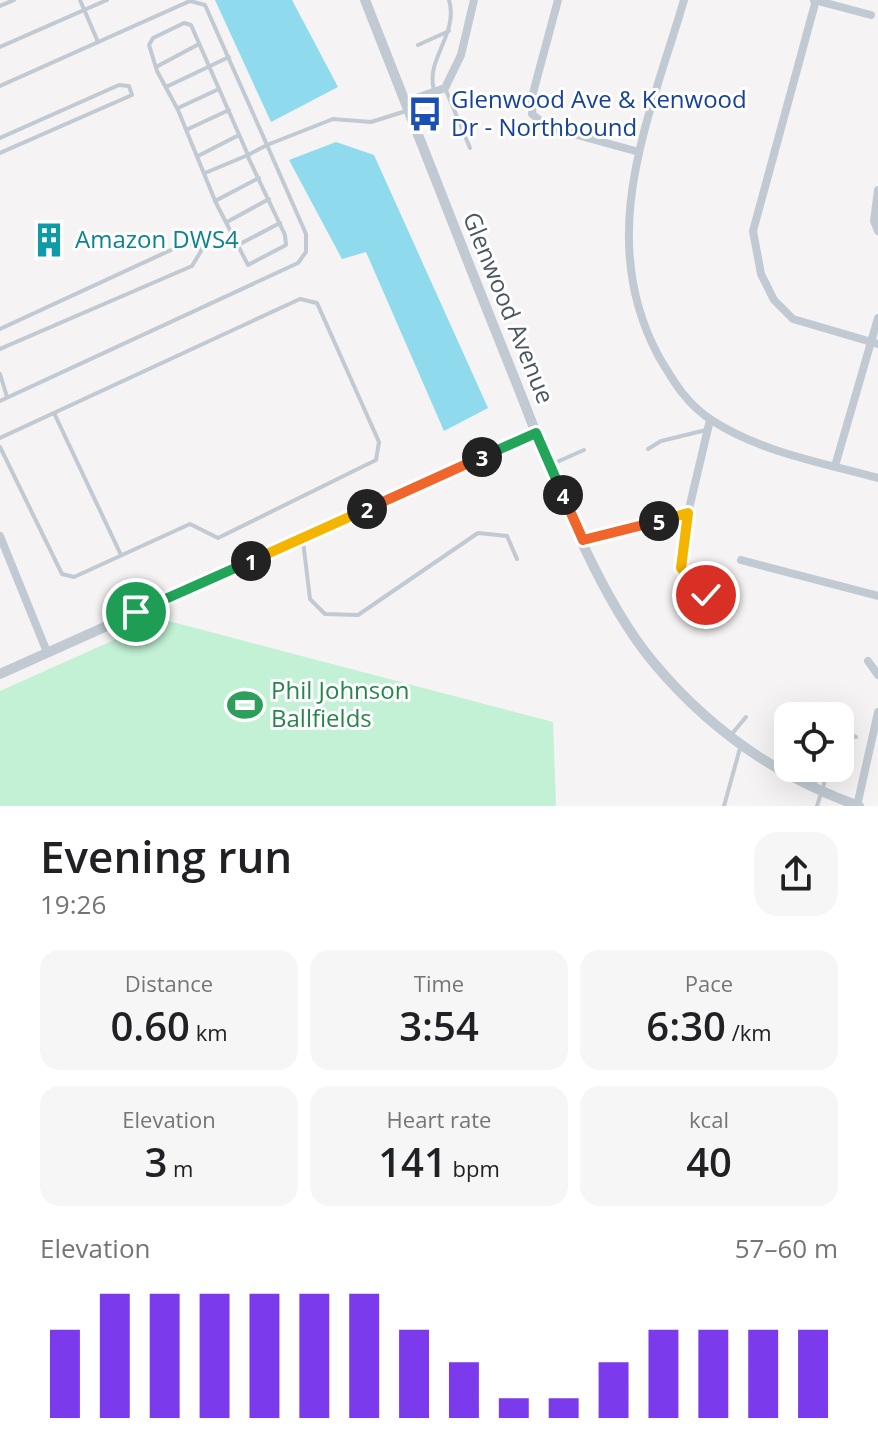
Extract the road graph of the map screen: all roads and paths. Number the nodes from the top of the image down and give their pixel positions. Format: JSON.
{"nodes":[{"id":1,"x":14,"y":0,"type":"edge"},
{"id":2,"x":80,"y":0,"type":"edge"},
{"id":3,"x":107,"y":0,"type":"edge"},
{"id":4,"x":365,"y":0,"type":"edge"},
{"id":5,"x":449,"y":0,"type":"edge"},
{"id":6,"x":474,"y":0,"type":"edge"},
{"id":7,"x":558,"y":0,"type":"edge"},
{"id":8,"x":684,"y":0,"type":"edge"},
{"id":9,"x":816,"y":0,"type":"edge"},
{"id":10,"x":0,"y":6,"type":"edge"},
{"id":11,"x":84,"y":9,"type":"junction"},
{"id":12,"x":871,"y":15,"type":"dead end"},
{"id":13,"x":451,"y":30,"type":"junction"},
{"id":14,"x":98,"y":42,"type":"junction"},
{"id":15,"x":199,"y":44,"type":"junction"},
{"id":16,"x":418,"y":45,"type":"dead end"},
{"id":17,"x":0,"y":47,"type":"edge"},
{"id":18,"x":229,"y":57,"type":"junction"},
{"id":19,"x":209,"y":66,"type":"junction"},
{"id":20,"x":155,"y":67,"type":"junction"},
{"id":21,"x":0,"y":86,"type":"edge"},
{"id":22,"x":166,"y":88,"type":"junction"},
{"id":23,"x":445,"y":88,"type":"junction"},
{"id":24,"x":219,"y":89,"type":"junction"},
{"id":25,"x":435,"y":92,"type":"junction"},
{"id":26,"x":406,"y":106,"type":"junction"},
{"id":27,"x":178,"y":110,"type":"junction"},
{"id":28,"x":229,"y":110,"type":"junction"},
{"id":29,"x":186,"y":130,"type":"junction"},
{"id":30,"x":239,"y":135,"type":"junction"},
{"id":31,"x":0,"y":138,"type":"edge"},
{"id":32,"x":267,"y":145,"type":"junction"},
{"id":33,"x":470,"y":148,"type":"dead end"},
{"id":34,"x":639,"y":152,"type":"junction"},
{"id":35,"x":0,"y":153,"type":"edge"},
{"id":36,"x":248,"y":155,"type":"junction"},
{"id":37,"x":198,"y":156,"type":"junction"},
{"id":38,"x":205,"y":173,"type":"junction"},
{"id":39,"x":259,"y":178,"type":"junction"},
{"id":40,"x":878,"y":190,"type":"edge"},
{"id":41,"x":269,"y":199,"type":"junction"},
{"id":42,"x":215,"y":201,"type":"junction"},
{"id":43,"x":227,"y":222,"type":"junction"},
{"id":44,"x":280,"y":223,"type":"junction"},
{"id":45,"x":878,"y":231,"type":"edge"},
{"id":46,"x":238,"y":245,"type":"junction"},
{"id":47,"x":878,"y":318,"type":"edge"},
{"id":48,"x":0,"y":329,"type":"edge"},
{"id":49,"x":875,"y":343,"type":"edge"},
{"id":50,"x":0,"y":349,"type":"edge"},
{"id":51,"x":0,"y":374,"type":"edge"},
{"id":52,"x":7,"y":397,"type":"junction"},
{"id":53,"x":0,"y":401,"type":"edge"},
{"id":54,"x":54,"y":413,"type":"junction"},
{"id":55,"x":710,"y":420,"type":"junction"},
{"id":56,"x":707,"y":430,"type":"junction"},
{"id":57,"x":536,"y":433,"type":"junction"},
{"id":58,"x":0,"y":438,"type":"edge"},
{"id":59,"x":0,"y":447,"type":"edge"},
{"id":60,"x":648,"y":449,"type":"dead end"},
{"id":61,"x":584,"y":450,"type":"dead end"},
{"id":62,"x":550,"y":465,"type":"junction"},
{"id":63,"x":835,"y":466,"type":"junction"},
{"id":64,"x":878,"y":478,"type":"edge"},
{"id":65,"x":688,"y":513,"type":"junction"},
{"id":66,"x":0,"y":536,"type":"edge"},
{"id":67,"x":302,"y":538,"type":"junction"},
{"id":68,"x":583,"y":540,"type":"junction"},
{"id":69,"x":121,"y":555,"type":"junction"},
{"id":70,"x":517,"y":559,"type":"dead end"},
{"id":71,"x":741,"y":560,"type":"dead end"},
{"id":72,"x":706,"y":595,"type":"dead end"},
{"id":73,"x":878,"y":596,"type":"edge"},
{"id":74,"x":47,"y":652,"type":"junction"},
{"id":75,"x":868,"y":661,"type":"dead end"},
{"id":76,"x":0,"y":674,"type":"edge"},
{"id":77,"x":878,"y":675,"type":"edge"},
{"id":78,"x":878,"y":712,"type":"edge"},
{"id":79,"x":746,"y":717,"type":"dead end"},
{"id":80,"x":725,"y":734,"type":"junction"},
{"id":81,"x":741,"y":745,"type":"junction"},
{"id":82,"x":819,"y":782,"type":"edge"},
{"id":83,"x":822,"y":782,"type":"edge"},
{"id":84,"x":818,"y":791,"type":"junction"},
{"id":85,"x":724,"y":806,"type":"edge"},
{"id":86,"x":817,"y":806,"type":"edge"},
{"id":87,"x":858,"y":806,"type":"edge"}],
"edges":[{"from":1,"to":10,"type":"lane"},
{"from":2,"to":11,"type":"lane"},
{"from":3,"to":11,"type":"lane"},
{"from":4,"to":26,"type":"street","name":"Glenwood Avenue"},
{"from":5,"to":13,"type":"lane"},
{"from":6,"to":23,"type":"street"},
{"from":7,"to":34,"type":"street"},
{"from":8,"to":34,"type":"street"},
{"from":9,"to":12,"type":"street"},
{"from":9,"to":49,"type":"street"},
{"from":11,"to":14,"type":"lane"},
{"from":11,"to":17,"type":"lane"},
{"from":13,"to":16,"type":"lane"},
{"from":13,"to":25,"type":"lane"},
{"from":14,"to":18,"type":"lane"},
{"from":14,"to":21,"type":"lane"},
{"from":15,"to":19,"type":"lane"},
{"from":15,"to":20,"type":"lane"},
{"from":15,"to":20,"type":"lane"},
{"from":18,"to":19,"type":"lane"},
{"from":18,"to":32,"type":"lane"},
{"from":19,"to":22,"type":"lane"},
{"from":19,"to":24,"type":"lane"},
{"from":20,"to":22,"type":"lane"},
{"from":22,"to":27,"type":"lane"},
{"from":23,"to":25,"type":"street"},
{"from":23,"to":33,"type":"lane"},
{"from":24,"to":27,"type":"lane"},
{"from":24,"to":28,"type":"lane"},
{"from":25,"to":26,"type":"street"},
{"from":26,"to":32,"type":"lane"},
{"from":26,"to":57,"type":"street","name":"Glenwood Avenue"},
{"from":27,"to":29,"type":"lane"},
{"from":28,"to":29,"type":"lane"},
{"from":28,"to":30,"type":"lane"},
{"from":29,"to":37,"type":"lane"},
{"from":30,"to":36,"type":"lane"},
{"from":30,"to":37,"type":"lane"},
{"from":31,"to":35,"type":"lane"},
{"from":32,"to":36,"type":"lane"},
{"from":32,"to":52,"type":"lane"},
{"from":34,"to":55,"type":"street"},
{"from":36,"to":38,"type":"lane"},
{"from":36,"to":39,"type":"lane"},
{"from":37,"to":38,"type":"lane"},
{"from":38,"to":42,"type":"lane"},
{"from":39,"to":41,"type":"lane"},
{"from":39,"to":42,"type":"lane"},
{"from":40,"to":45,"type":"street"},
{"from":41,"to":43,"type":"lane"},
{"from":41,"to":44,"type":"lane"},
{"from":42,"to":43,"type":"lane"},
{"from":43,"to":46,"type":"lane"},
{"from":44,"to":46,"type":"lane"},
{"from":44,"to":46,"type":"lane"},
{"from":47,"to":49,"type":"street"},
{"from":48,"to":50,"type":"lane"},
{"from":49,"to":63,"type":"street"},
{"from":51,"to":52,"type":"lane"},
{"from":52,"to":53,"type":"lane"},
{"from":54,"to":58,"type":"lane"},
{"from":54,"to":69,"type":"lane"},
{"from":54,"to":69,"type":"lane"},
{"from":55,"to":56,"type":"street"},
{"from":55,"to":63,"type":"street"},
{"from":56,"to":60,"type":"lane"},
{"from":56,"to":65,"type":"street"},
{"from":57,"to":62,"type":"street","name":"Glenwood Avenue"},
{"from":57,"to":67,"type":"street"},
{"from":59,"to":69,"type":"lane"},
{"from":61,"to":62,"type":"lane"},
{"from":62,"to":68,"type":"street","name":"Glenwood Avenue"},
{"from":63,"to":64,"type":"street"},
{"from":65,"to":68,"type":"street"},
{"from":65,"to":72,"type":"street"},
{"from":66,"to":74,"type":"street"},
{"from":67,"to":70,"type":"lane"},
{"from":67,"to":74,"type":"street"},
{"from":68,"to":80,"type":"street","name":"Glenwood Avenue"},
{"from":71,"to":73,"type":"street"},
{"from":74,"to":76,"type":"street"},
{"from":75,"to":77,"type":"street"},
{"from":78,"to":87,"type":"street"},
{"from":79,"to":80,"type":"lane"},
{"from":80,"to":81,"type":"street","name":"Glenwood Avenue"},
{"from":81,"to":84,"type":"street","name":"Glenwood Avenue"},
{"from":81,"to":85,"type":"lane"},
{"from":82,"to":84,"type":"lane"},
{"from":83,"to":84,"type":"lane"},
{"from":84,"to":86,"type":"lane"},
{"from":84,"to":87,"type":"street","name":"Glenwood Avenue"}]}
